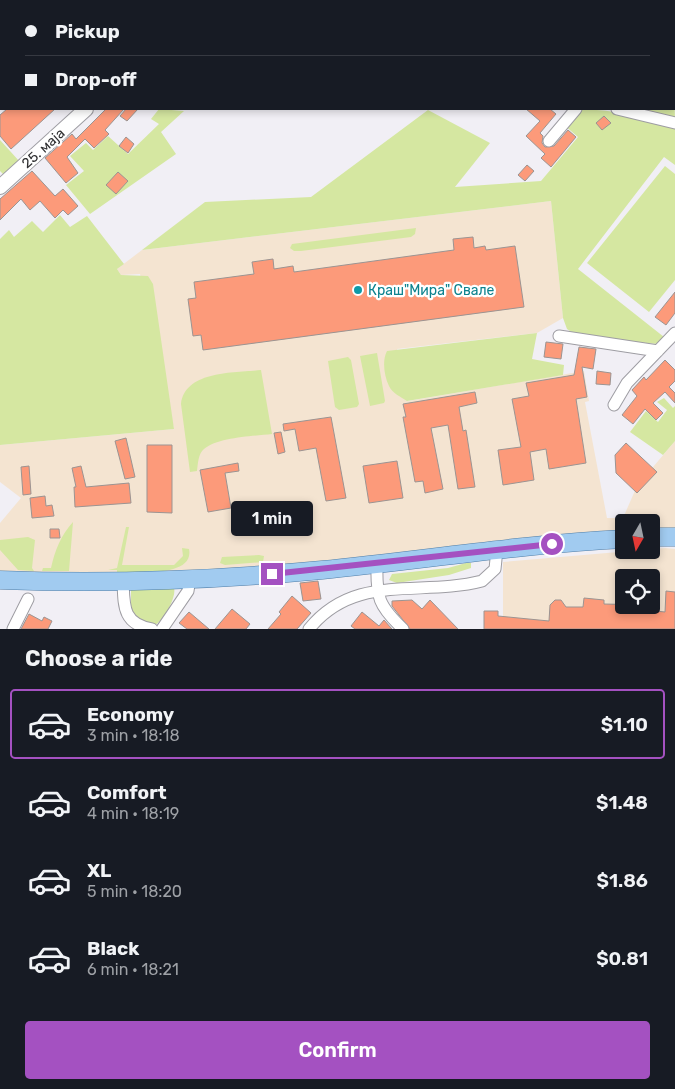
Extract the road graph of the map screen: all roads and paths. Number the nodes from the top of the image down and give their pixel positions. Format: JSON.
{"nodes":[{"id":1,"x":84,"y":110,"type":"edge"},
{"id":2,"x":575,"y":110,"type":"edge"},
{"id":3,"x":621,"y":110,"type":"edge"},
{"id":4,"x":675,"y":123,"type":"edge"},
{"id":5,"x":549,"y":141,"type":"dead end"},
{"id":6,"x":0,"y":187,"type":"edge"},
{"id":7,"x":675,"y":333,"type":"edge"},
{"id":8,"x":559,"y":336,"type":"dead end"},
{"id":9,"x":658,"y":351,"type":"junction"},
{"id":10,"x":614,"y":405,"type":"dead end"},
{"id":11,"x":660,"y":537,"type":"edge"},
{"id":12,"x":675,"y":537,"type":"edge"},
{"id":13,"x":615,"y":540,"type":"edge"},
{"id":14,"x":497,"y":550,"type":"junction"},
{"id":15,"x":377,"y":564,"type":"junction"},
{"id":16,"x":190,"y":578,"type":"junction"},
{"id":17,"x":0,"y":580,"type":"edge"},
{"id":18,"x":123,"y":580,"type":"junction"},
{"id":19,"x":377,"y":590,"type":"junction"},
{"id":20,"x":28,"y":599,"type":"dead end"},
{"id":21,"x":13,"y":629,"type":"edge"},
{"id":22,"x":152,"y":629,"type":"edge"},
{"id":23,"x":162,"y":629,"type":"edge"},
{"id":24,"x":309,"y":629,"type":"edge"},
{"id":25,"x":403,"y":629,"type":"edge"}],
"edges":[{"from":1,"to":6,"type":"street","name":"25. маја"},
{"from":2,"to":5,"type":"street"},
{"from":3,"to":4,"type":"street"},
{"from":7,"to":9,"type":"street"},
{"from":8,"to":9,"type":"street"},
{"from":9,"to":10,"type":"street"},
{"from":11,"to":12,"type":"main road"},
{"from":13,"to":14,"type":"main road"},
{"from":14,"to":15,"type":"main road"},
{"from":14,"to":19,"type":"street"},
{"from":15,"to":16,"type":"main road"},
{"from":15,"to":19,"type":"street"},
{"from":16,"to":18,"type":"main road"},
{"from":16,"to":23,"type":"street"},
{"from":17,"to":18,"type":"main road"},
{"from":18,"to":22,"type":"street"},
{"from":19,"to":24,"type":"street"},
{"from":19,"to":25,"type":"street"},
{"from":20,"to":21,"type":"street"}]}
